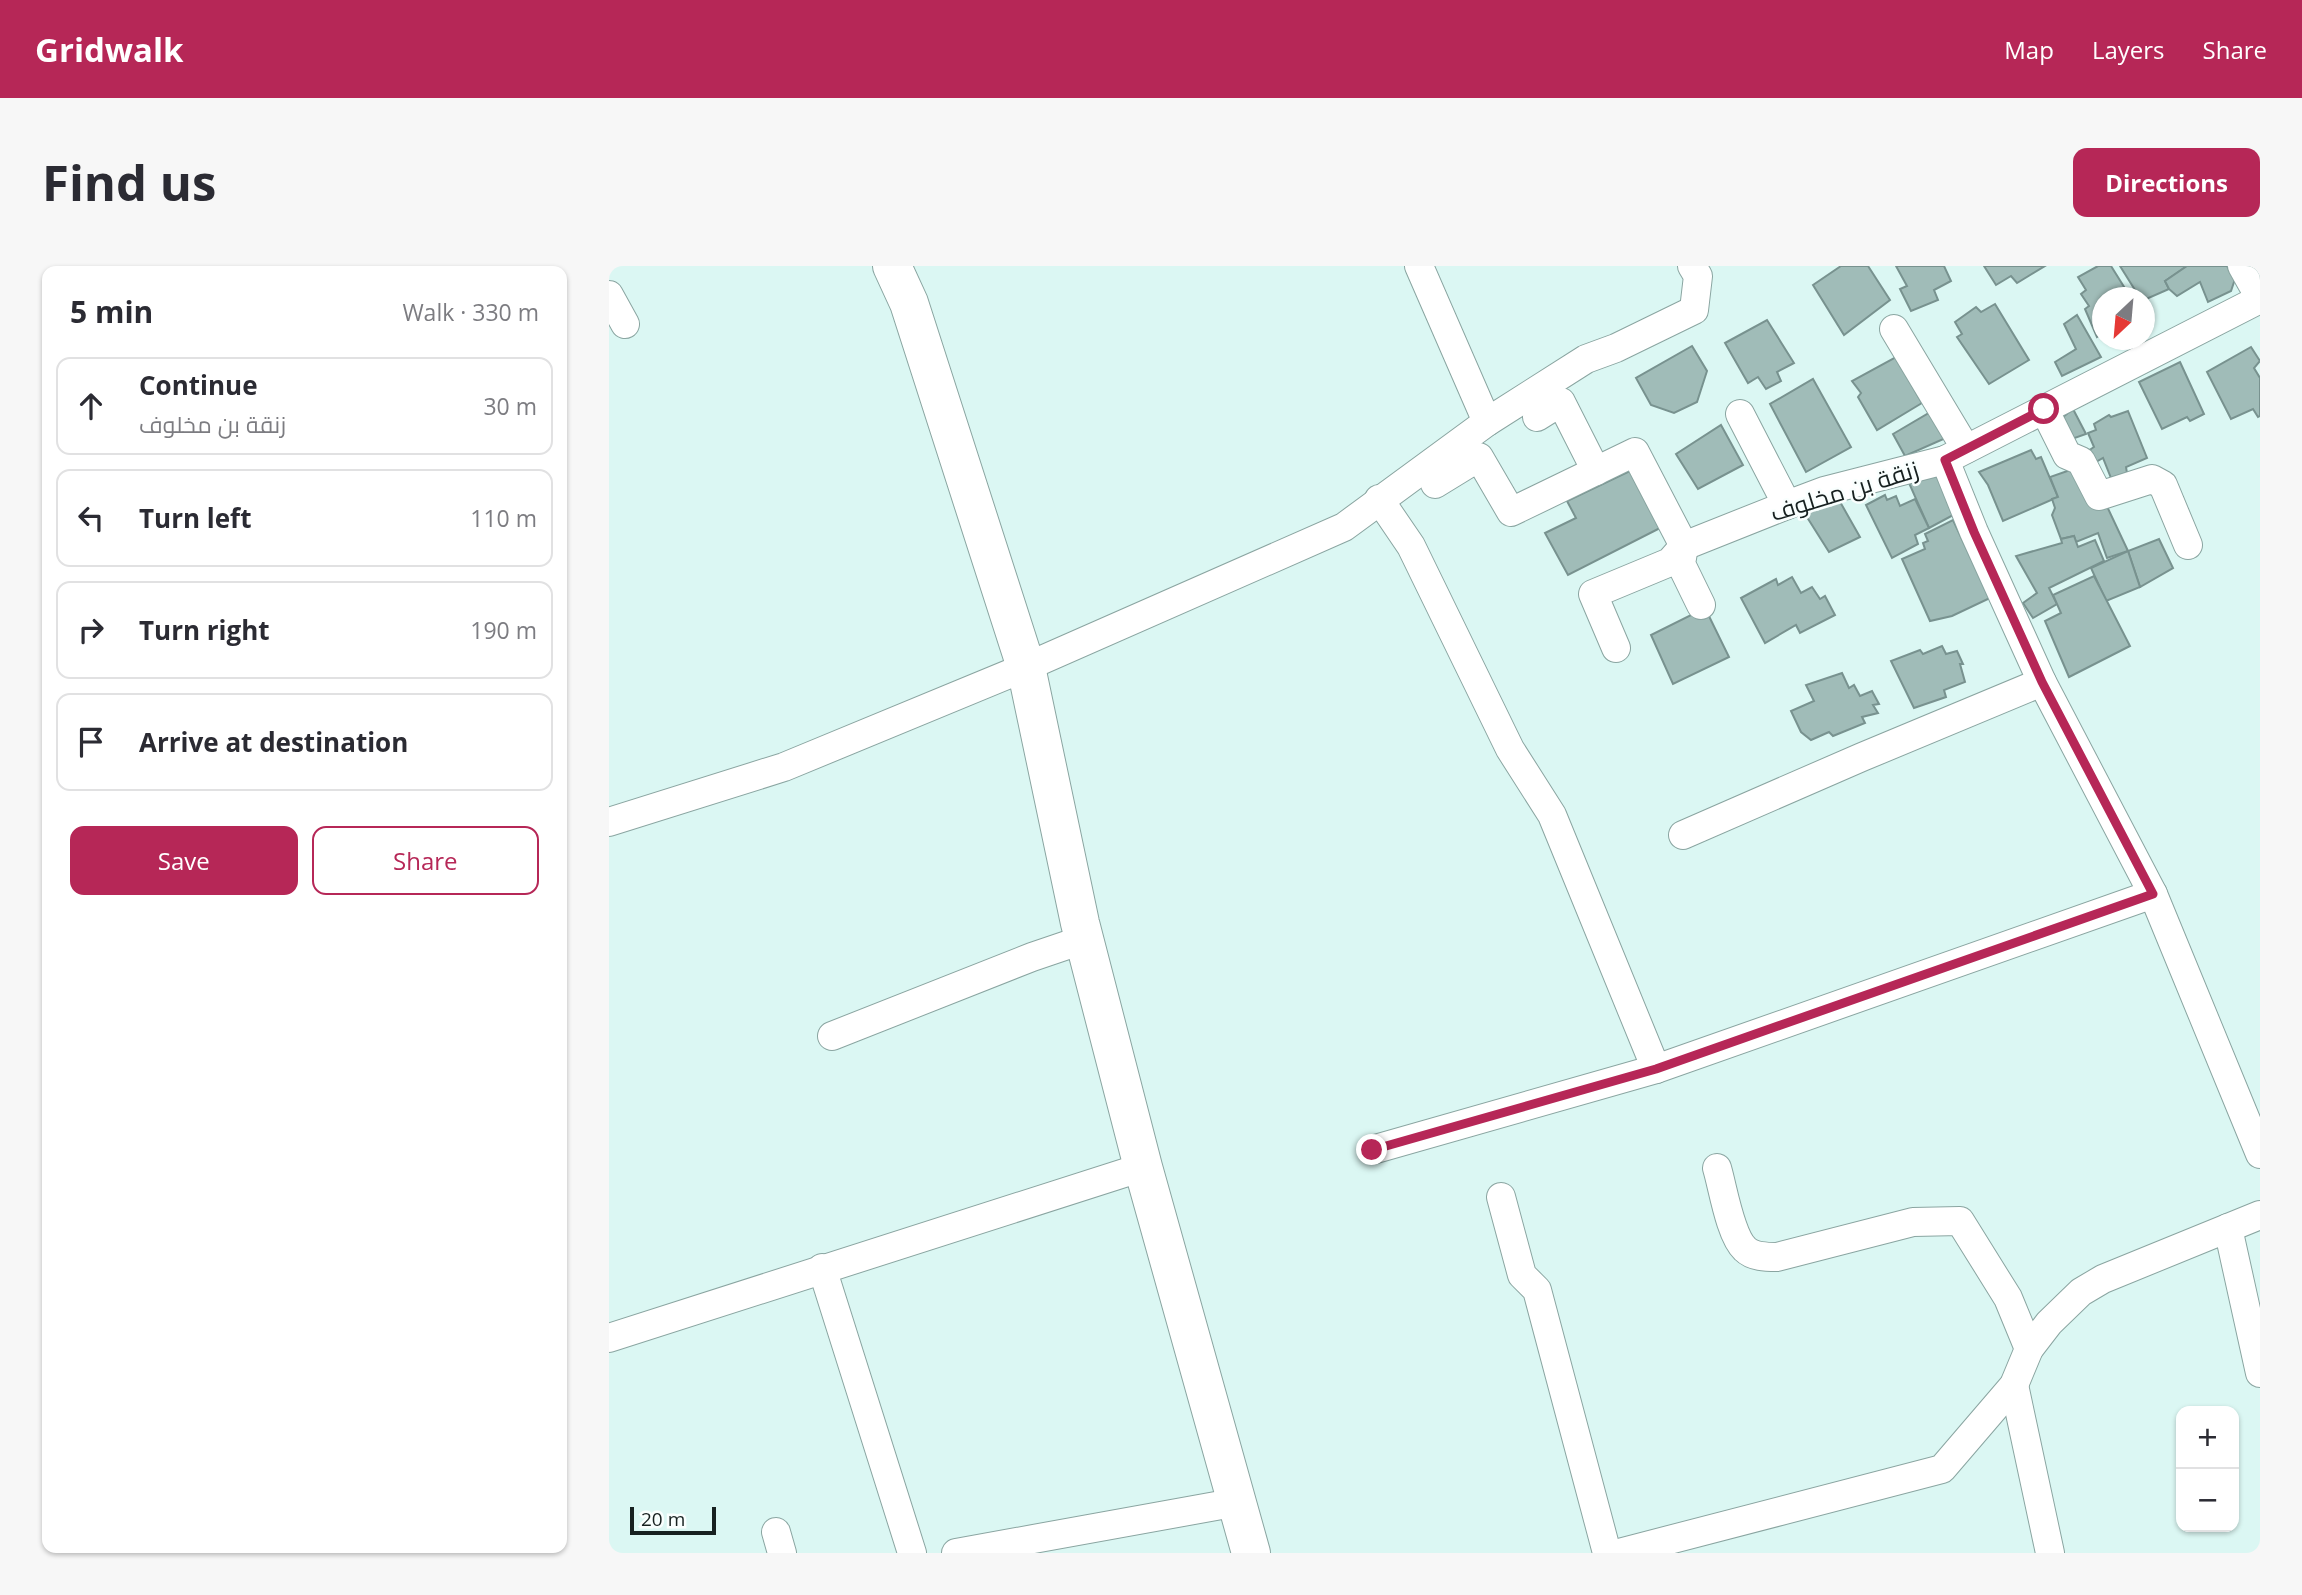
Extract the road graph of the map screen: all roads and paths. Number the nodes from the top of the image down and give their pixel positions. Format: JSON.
{"nodes":[{"id":1,"x":893,"y":266,"type":"edge"},
{"id":2,"x":1419,"y":266,"type":"edge"},
{"id":3,"x":1692,"y":266,"type":"edge"},
{"id":4,"x":2242,"y":266,"type":"edge"},
{"id":5,"x":609,"y":295,"type":"edge"},
{"id":6,"x":2260,"y":299,"type":"edge"},
{"id":7,"x":625,"y":324,"type":"dead end"},
{"id":8,"x":1894,"y":329,"type":"dead end"},
{"id":9,"x":2044,"y":409,"type":"junction"},
{"id":10,"x":1740,"y":414,"type":"dead end"},
{"id":11,"x":1537,"y":417,"type":"dead end"},
{"id":12,"x":1487,"y":422,"type":"junction"},
{"id":13,"x":1956,"y":455,"type":"junction"},
{"id":14,"x":1596,"y":471,"type":"junction"},
{"id":15,"x":1435,"y":484,"type":"dead end"},
{"id":16,"x":1379,"y":499,"type":"junction"},
{"id":17,"x":1787,"y":505,"type":"junction"},
{"id":18,"x":2188,"y":545,"type":"dead end"},
{"id":19,"x":1684,"y":546,"type":"junction"},
{"id":20,"x":1701,"y":605,"type":"dead end"},
{"id":21,"x":1616,"y":648,"type":"dead end"},
{"id":22,"x":1027,"y":667,"type":"junction"},
{"id":23,"x":2042,"y":682,"type":"junction"},
{"id":24,"x":609,"y":822,"type":"edge"},
{"id":25,"x":1683,"y":835,"type":"dead end"},
{"id":26,"x":2153,"y":894,"type":"junction"},
{"id":27,"x":1085,"y":939,"type":"junction"},
{"id":28,"x":832,"y":1036,"type":"dead end"},
{"id":29,"x":1656,"y":1069,"type":"junction"},
{"id":30,"x":1372,"y":1150,"type":"dead end"},
{"id":31,"x":2260,"y":1154,"type":"edge"},
{"id":32,"x":1143,"y":1167,"type":"junction"},
{"id":33,"x":1717,"y":1168,"type":"dead end"},
{"id":34,"x":1501,"y":1197,"type":"dead end"},
{"id":35,"x":2260,"y":1215,"type":"edge"},
{"id":36,"x":2228,"y":1228,"type":"junction"},
{"id":37,"x":822,"y":1268,"type":"junction"},
{"id":38,"x":609,"y":1338,"type":"edge"},
{"id":39,"x":2029,"y":1349,"type":"junction"},
{"id":40,"x":2260,"y":1373,"type":"edge"},
{"id":41,"x":2014,"y":1385,"type":"junction"},
{"id":42,"x":1238,"y":1502,"type":"junction"},
{"id":43,"x":1634,"y":1551,"type":"edge"},
{"id":44,"x":912,"y":1553,"type":"edge"},
{"id":45,"x":956,"y":1553,"type":"edge"},
{"id":46,"x":1251,"y":1553,"type":"edge"},
{"id":47,"x":1607,"y":1553,"type":"edge"},
{"id":48,"x":2050,"y":1553,"type":"edge"}],
"edges":[{"from":1,"to":22,"type":"street"},
{"from":2,"to":12,"type":"street"},
{"from":3,"to":12,"type":"street"},
{"from":4,"to":6,"type":"street"},
{"from":5,"to":7,"type":"street"},
{"from":6,"to":9,"type":"street","name":"زنقة بن مخلوف"},
{"from":8,"to":13,"type":"street"},
{"from":9,"to":13,"type":"street","name":"زنقة بن مخلوف"},
{"from":9,"to":18,"type":"street"},
{"from":10,"to":17,"type":"street"},
{"from":11,"to":14,"type":"street"},
{"from":12,"to":16,"type":"street"},
{"from":13,"to":17,"type":"street","name":"زنقة بن مخلوف"},
{"from":13,"to":23,"type":"street"},
{"from":14,"to":15,"type":"street"},
{"from":14,"to":19,"type":"street"},
{"from":16,"to":22,"type":"street"},
{"from":16,"to":29,"type":"street"},
{"from":17,"to":19,"type":"street","name":"زنقة بن مخلوف"},
{"from":19,"to":20,"type":"street"},
{"from":19,"to":21,"type":"street","name":"زنقة بن مخلوف"},
{"from":22,"to":24,"type":"street"},
{"from":22,"to":27,"type":"street"},
{"from":23,"to":25,"type":"street"},
{"from":23,"to":26,"type":"street"},
{"from":26,"to":29,"type":"street"},
{"from":26,"to":31,"type":"street"},
{"from":27,"to":28,"type":"street"},
{"from":27,"to":32,"type":"street"},
{"from":29,"to":30,"type":"street"},
{"from":32,"to":37,"type":"street"},
{"from":32,"to":42,"type":"street"},
{"from":33,"to":39,"type":"street"},
{"from":34,"to":47,"type":"street"},
{"from":35,"to":36,"type":"street"},
{"from":36,"to":39,"type":"street"},
{"from":36,"to":40,"type":"street"},
{"from":37,"to":38,"type":"street"},
{"from":37,"to":44,"type":"street"},
{"from":39,"to":41,"type":"street"},
{"from":41,"to":43,"type":"street"},
{"from":41,"to":48,"type":"street"},
{"from":42,"to":45,"type":"street"},
{"from":42,"to":46,"type":"street"}]}
